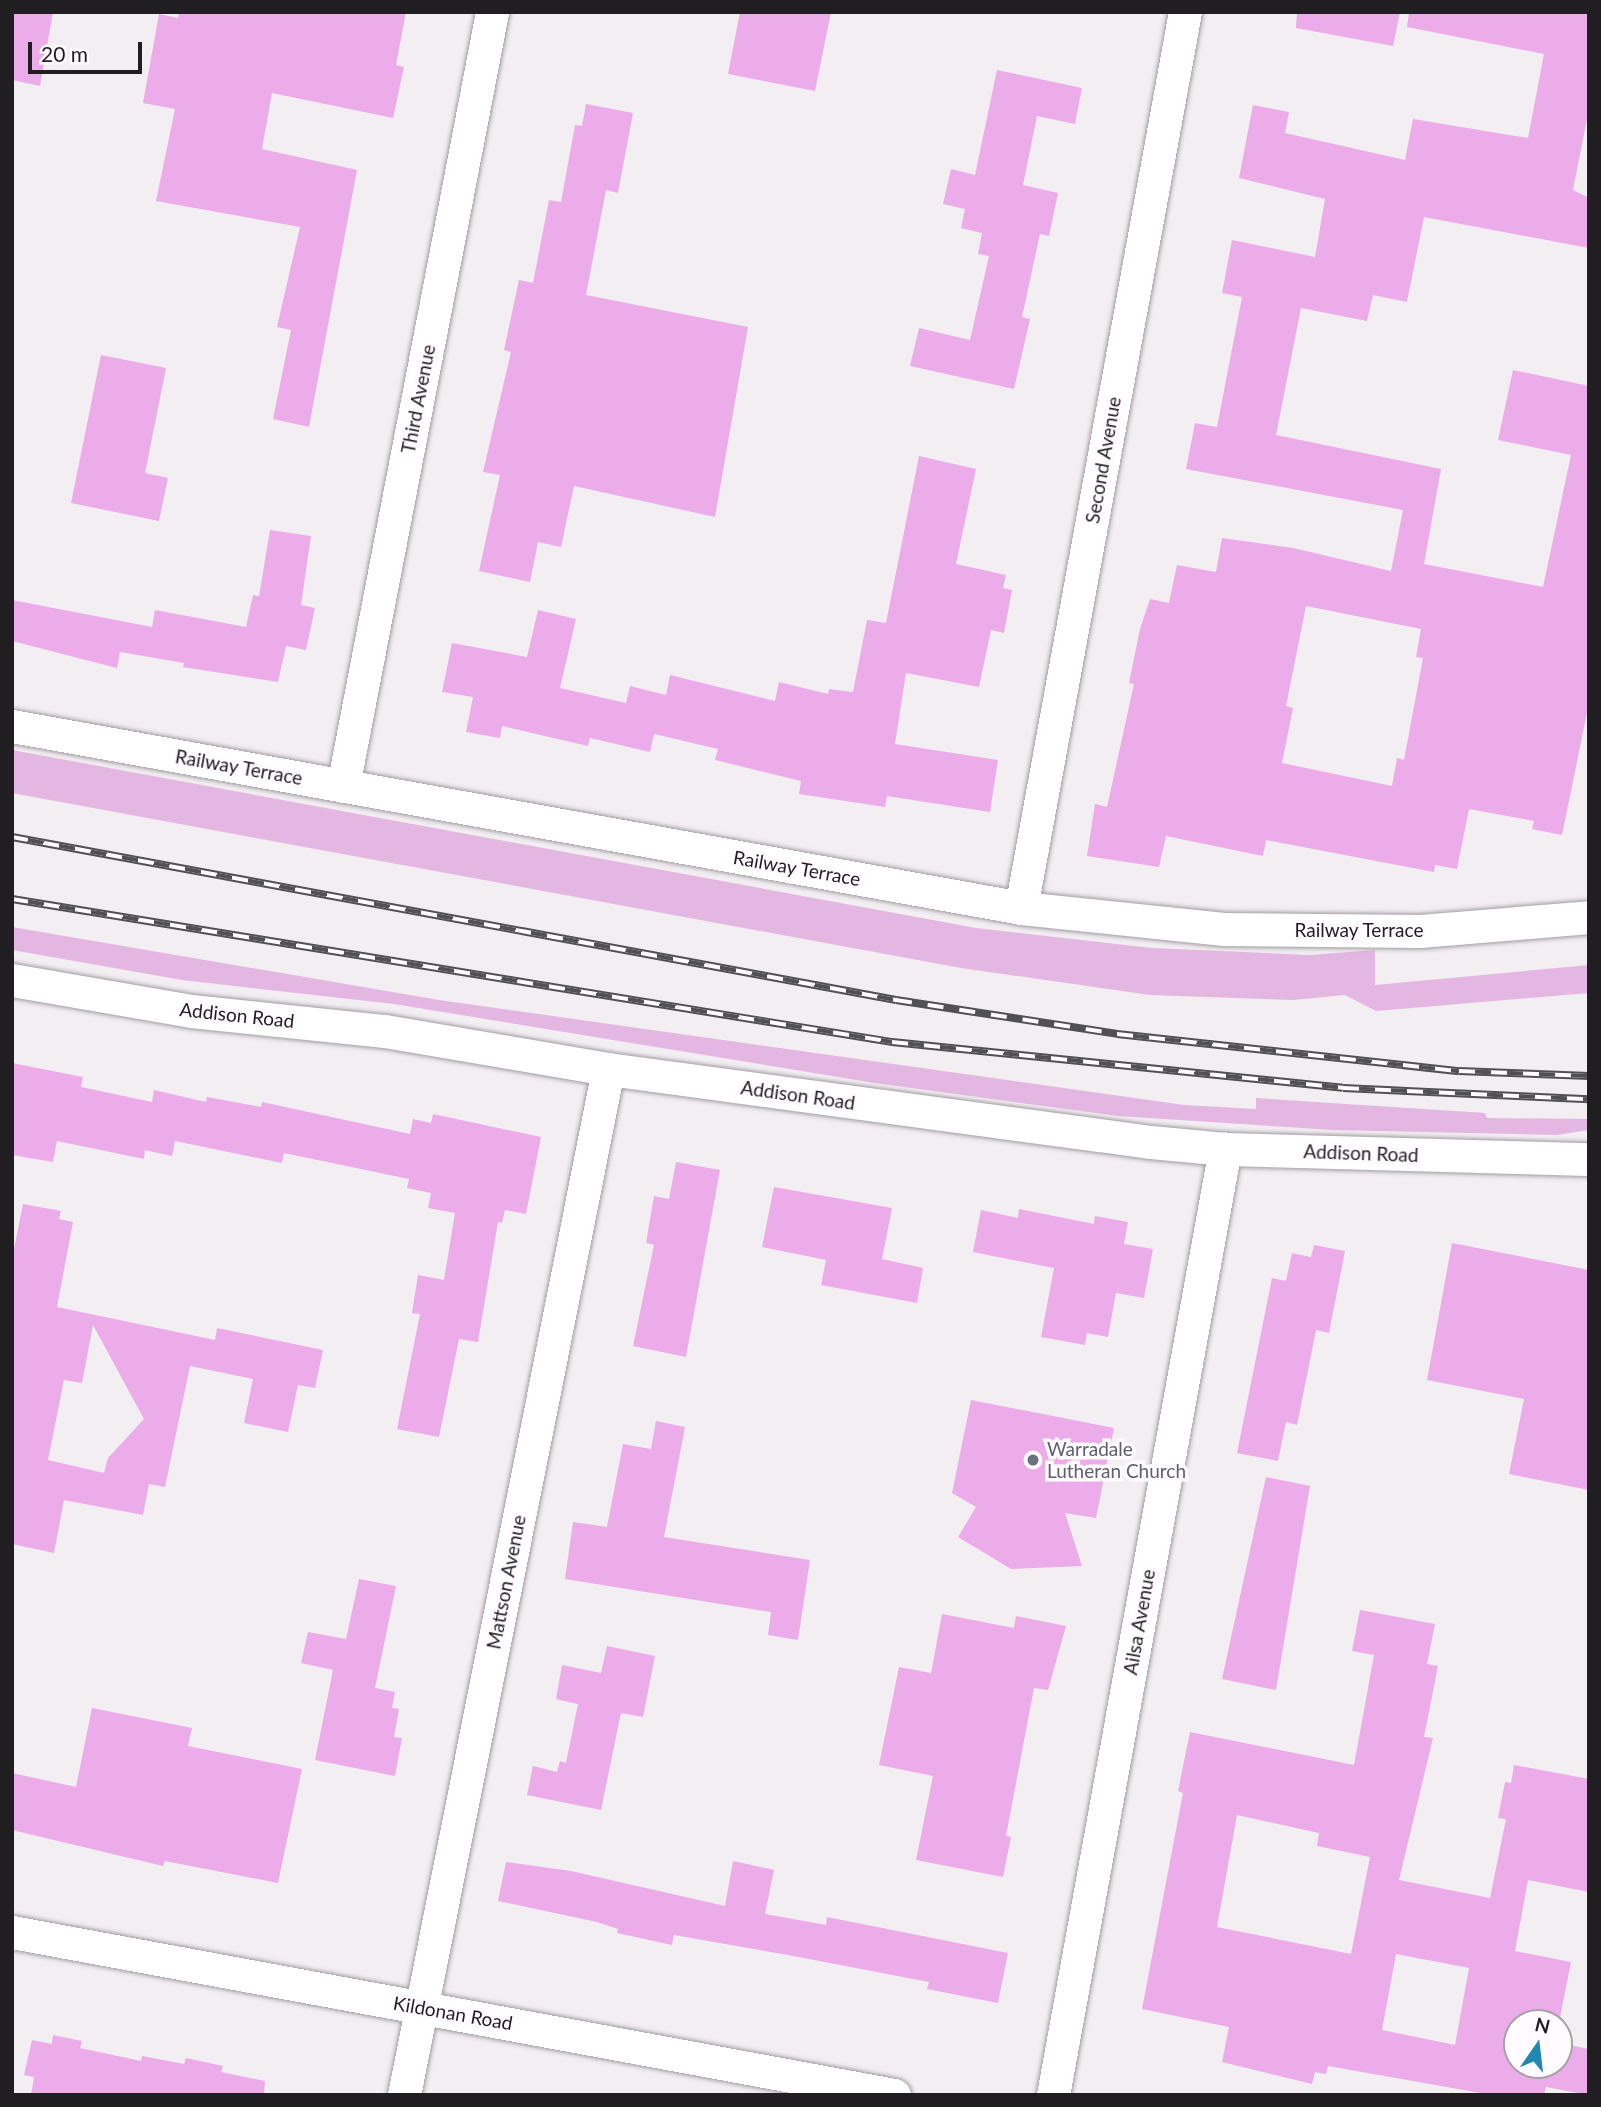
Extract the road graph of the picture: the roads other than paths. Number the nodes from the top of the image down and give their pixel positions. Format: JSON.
{"nodes":[{"id":1,"x":492,"y":12,"type":"edge"},
{"id":2,"x":1185,"y":12,"type":"edge"},
{"id":3,"x":12,"y":726,"type":"edge"},
{"id":4,"x":343,"y":786,"type":"junction"},
{"id":5,"x":1021,"y":908,"type":"junction"},
{"id":6,"x":1589,"y":916,"type":"edge"},
{"id":7,"x":12,"y":980,"type":"edge"},
{"id":8,"x":608,"y":1069,"type":"junction"},
{"id":9,"x":1225,"y":1149,"type":"junction"},
{"id":10,"x":1589,"y":1159,"type":"edge"},
{"id":11,"x":12,"y":1932,"type":"edge"},
{"id":12,"x":421,"y":2007,"type":"junction"},
{"id":13,"x":404,"y":2095,"type":"edge"},
{"id":14,"x":894,"y":2095,"type":"edge"},
{"id":15,"x":1053,"y":2095,"type":"edge"}],
"edges":[{"from":1,"to":4,"type":"street","name":"Third Avenue"},
{"from":2,"to":5,"type":"street","name":"Second Avenue"},
{"from":3,"to":4,"type":"street","name":"Railway Terrace"},
{"from":4,"to":5,"type":"street","name":"Railway Terrace"},
{"from":5,"to":6,"type":"street","name":"Railway Terrace"},
{"from":7,"to":8,"type":"street","name":"Addison Road"},
{"from":8,"to":9,"type":"street","name":"Addison Road"},
{"from":8,"to":12,"type":"street","name":"Mattson Avenue"},
{"from":9,"to":10,"type":"street","name":"Addison Road"},
{"from":9,"to":15,"type":"street","name":"Ailsa Avenue"},
{"from":11,"to":12,"type":"street","name":"Kildonan Road"},
{"from":12,"to":13,"type":"street","name":"Mattson Avenue"},
{"from":12,"to":14,"type":"street","name":"Kildonan Road"}]}
